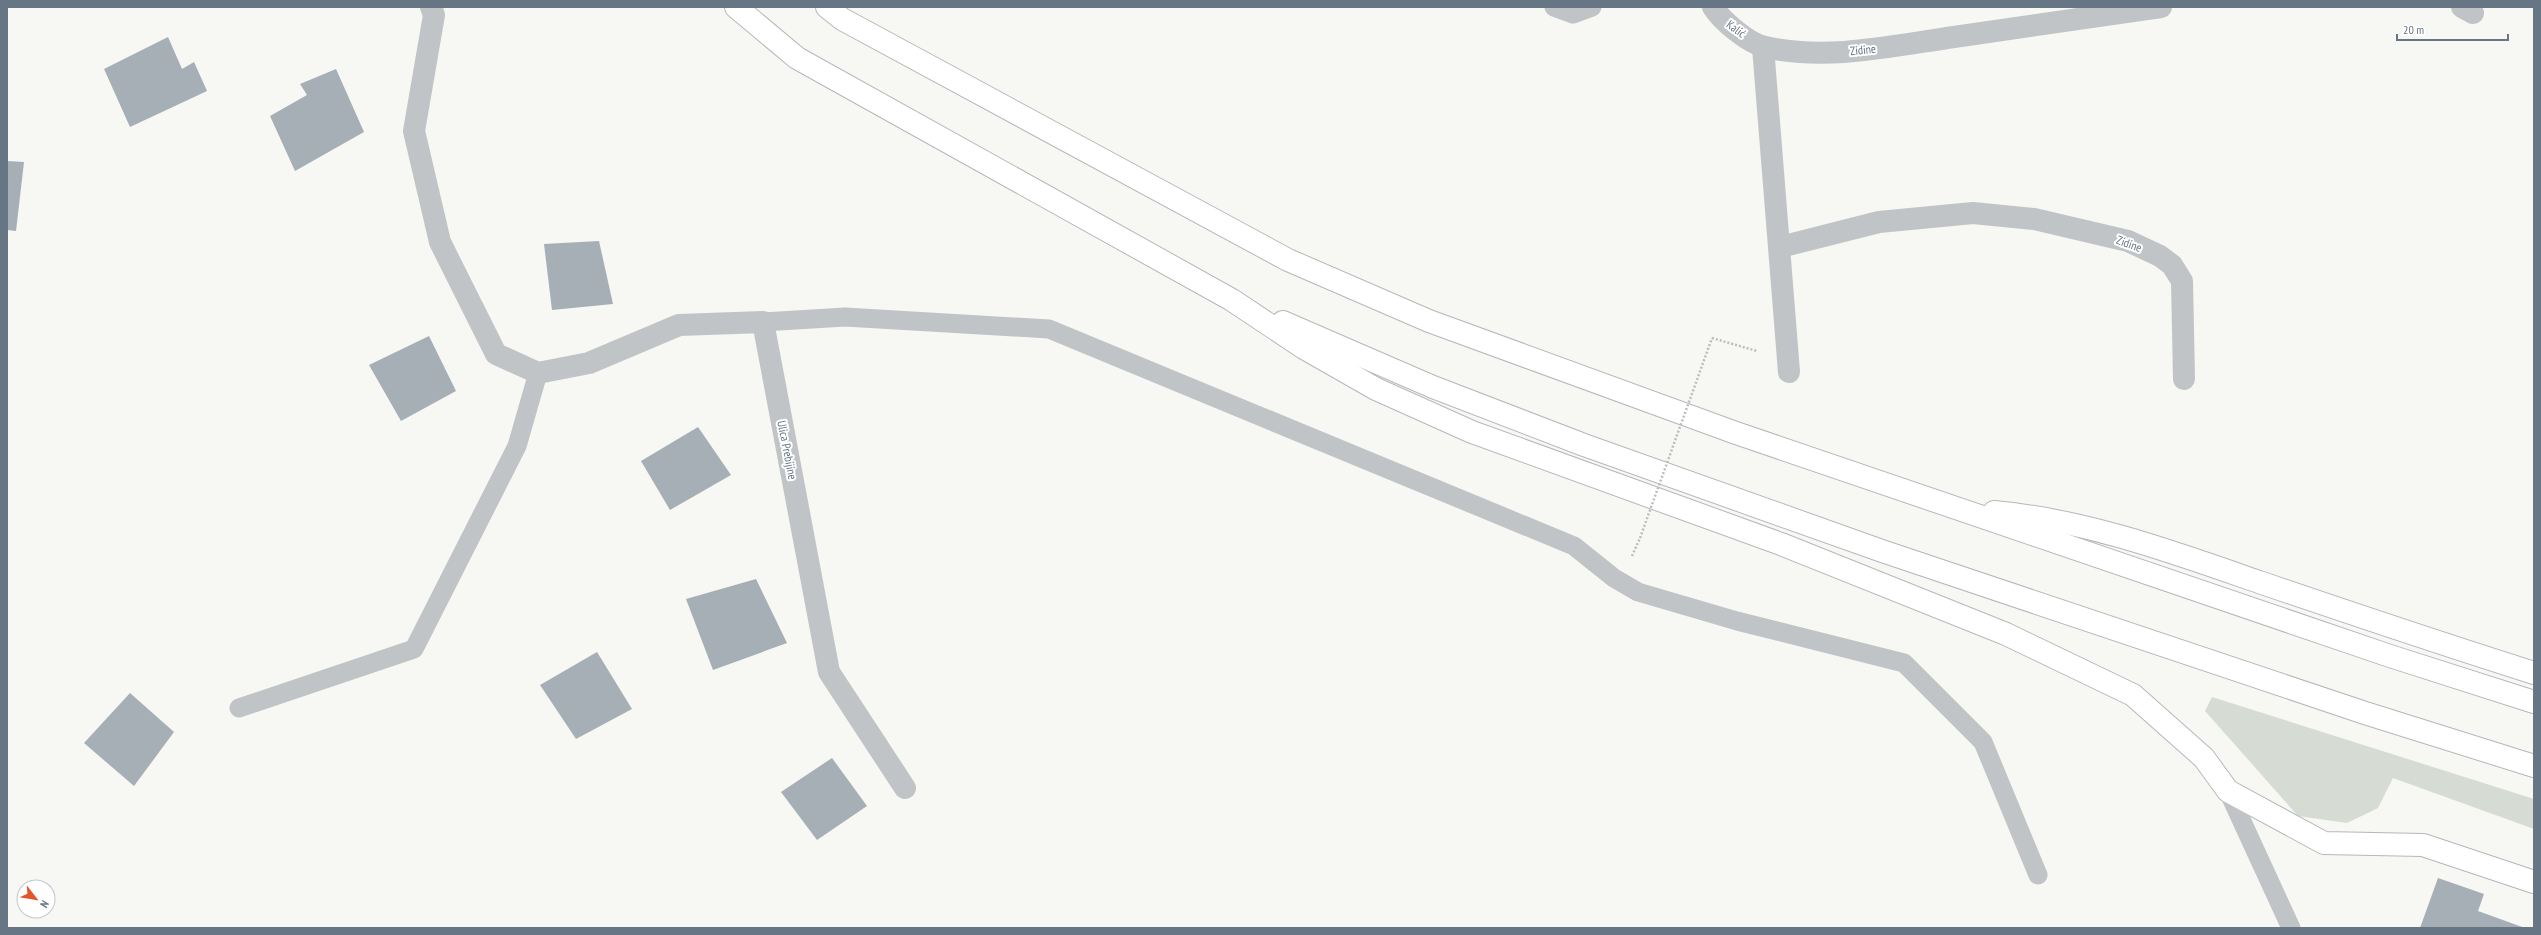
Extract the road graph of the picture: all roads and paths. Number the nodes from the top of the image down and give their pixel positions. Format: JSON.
{"nodes":[{"id":1,"x":431,"y":7,"type":"edge"},
{"id":2,"x":736,"y":7,"type":"edge"},
{"id":3,"x":827,"y":7,"type":"edge"},
{"id":4,"x":1554,"y":7,"type":"edge"},
{"id":5,"x":1592,"y":7,"type":"edge"},
{"id":6,"x":1713,"y":7,"type":"edge"},
{"id":7,"x":2161,"y":7,"type":"edge"},
{"id":8,"x":1763,"y":47,"type":"junction"},
{"id":9,"x":1780,"y":247,"type":"junction"},
{"id":10,"x":1232,"y":300,"type":"junction"},
{"id":11,"x":763,"y":322,"type":"junction"},
{"id":12,"x":1789,"y":366,"type":"joint"},
{"id":13,"x":538,"y":374,"type":"junction"},
{"id":14,"x":2184,"y":379,"type":"dead end"},
{"id":15,"x":1957,"y":508,"type":"junction"},
{"id":16,"x":1640,"y":538,"type":"dead end"},
{"id":17,"x":2534,"y":673,"type":"edge"},
{"id":18,"x":2534,"y":702,"type":"edge"},
{"id":19,"x":239,"y":708,"type":"dead end"},
{"id":20,"x":2534,"y":766,"type":"edge"},
{"id":21,"x":905,"y":788,"type":"dead end"},
{"id":22,"x":2228,"y":791,"type":"junction"},
{"id":23,"x":2038,"y":875,"type":"dead end"},
{"id":24,"x":2534,"y":882,"type":"edge"},
{"id":25,"x":2289,"y":926,"type":"edge"}],
"edges":[{"from":1,"to":13,"type":"street"},
{"from":2,"to":10,"type":"highway"},
{"from":3,"to":15,"type":"highway"},
{"from":4,"to":5,"type":"lane"},
{"from":6,"to":8,"type":"street","name":"Kalić"},
{"from":7,"to":8,"type":"street","name":"Zidine"},
{"from":8,"to":9,"type":"street"},
{"from":9,"to":12,"type":"street"},
{"from":9,"to":14,"type":"street","name":"Zidine"},
{"from":10,"to":20,"type":"highway"},
{"from":10,"to":22,"type":"highway"},
{"from":11,"to":13,"type":"street"},
{"from":11,"to":21,"type":"street","name":"Ulica Prebijine"},
{"from":11,"to":23,"type":"lane"},
{"from":12,"to":16,"type":"path","bridge":true},
{"from":13,"to":19,"type":"lane"},
{"from":15,"to":17,"type":"highway"},
{"from":15,"to":18,"type":"highway"},
{"from":22,"to":24,"type":"highway"},
{"from":22,"to":25,"type":"lane"}]}
